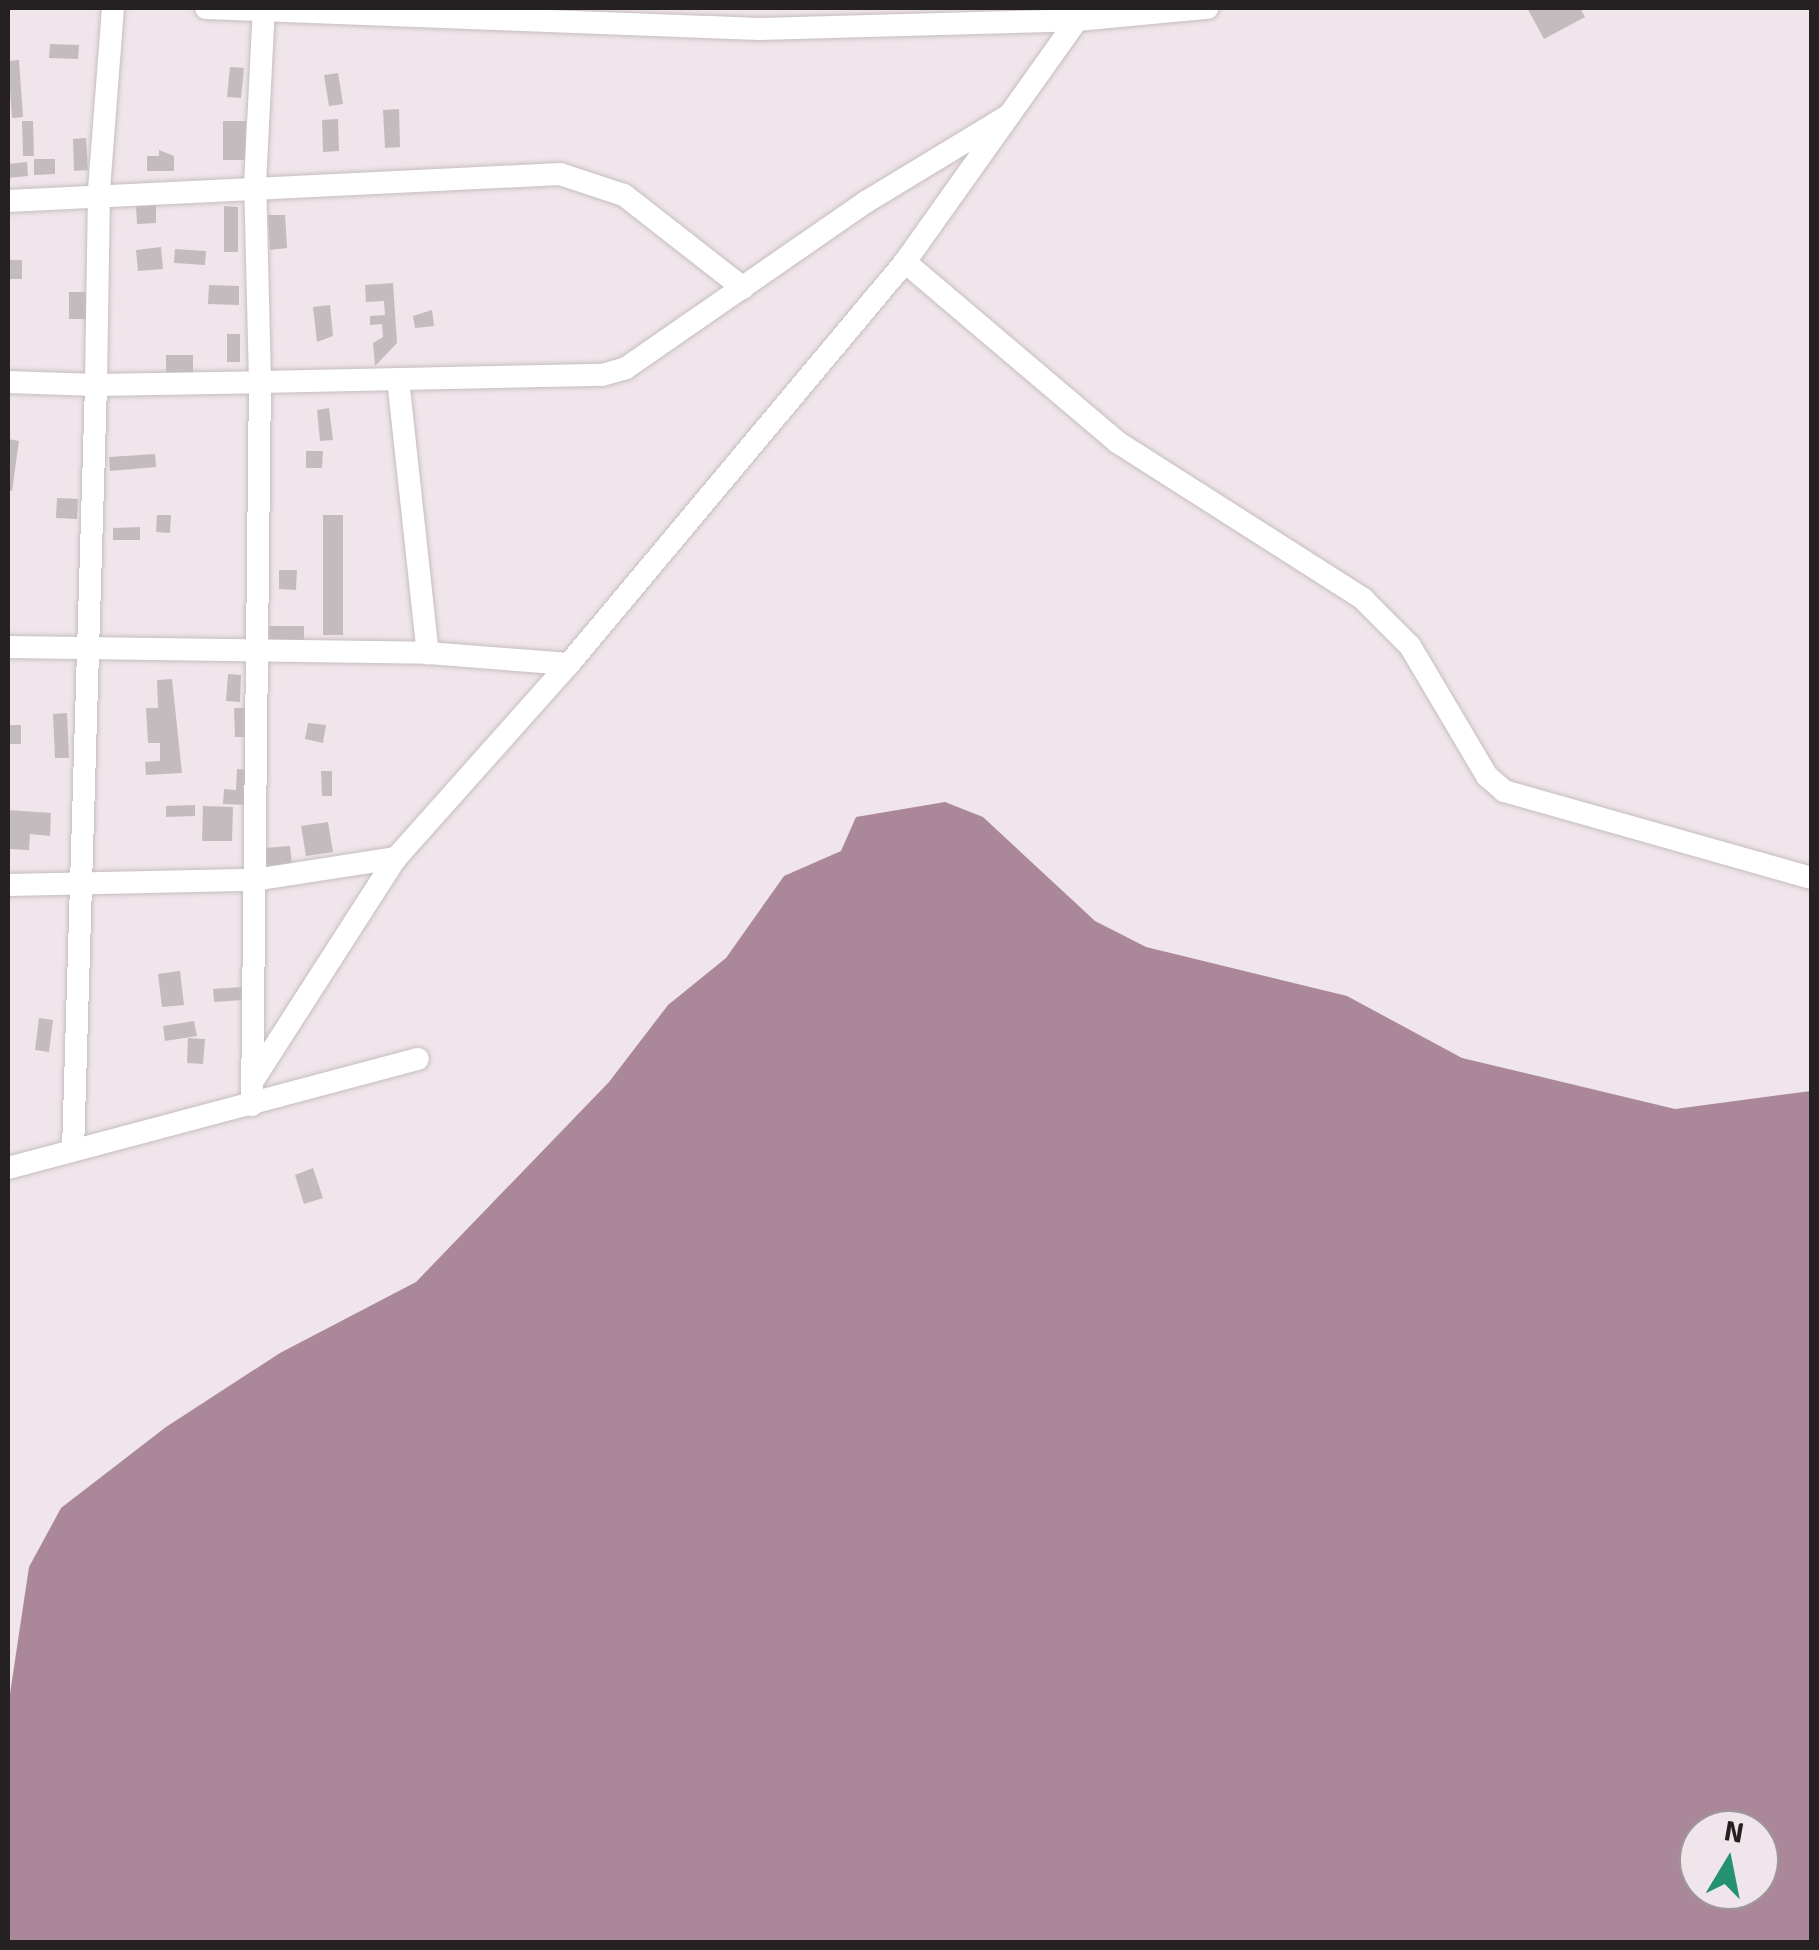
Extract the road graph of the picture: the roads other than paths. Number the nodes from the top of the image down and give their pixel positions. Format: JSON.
{"nodes":[{"id":1,"x":113,"y":8,"type":"edge"},
{"id":2,"x":206,"y":8,"type":"edge"},
{"id":3,"x":746,"y":8,"type":"edge"},
{"id":4,"x":1207,"y":8,"type":"edge"},
{"id":5,"x":264,"y":11,"type":"edge"},
{"id":6,"x":468,"y":13,"type":"edge"},
{"id":7,"x":593,"y":17,"type":"edge"},
{"id":8,"x":1077,"y":20,"type":"junction"},
{"id":9,"x":760,"y":29,"type":"junction"},
{"id":10,"x":1009,"y":115,"type":"junction"},
{"id":11,"x":255,"y":184,"type":"junction"},
{"id":12,"x":99,"y":192,"type":"junction"},
{"id":13,"x":8,"y":200,"type":"edge"},
{"id":14,"x":905,"y":262,"type":"junction"},
{"id":15,"x":743,"y":288,"type":"junction"},
{"id":16,"x":398,"y":379,"type":"junction"},
{"id":17,"x":8,"y":382,"type":"edge"},
{"id":18,"x":260,"y":382,"type":"junction"},
{"id":19,"x":96,"y":385,"type":"junction"},
{"id":20,"x":87,"y":645,"type":"junction"},
{"id":21,"x":8,"y":648,"type":"edge"},
{"id":22,"x":257,"y":649,"type":"junction"},
{"id":23,"x":428,"y":653,"type":"junction"},
{"id":24,"x":569,"y":664,"type":"junction"},
{"id":25,"x":396,"y":858,"type":"junction"},
{"id":26,"x":1812,"y":878,"type":"edge"},
{"id":27,"x":254,"y":880,"type":"junction"},
{"id":28,"x":8,"y":885,"type":"edge"},
{"id":29,"x":78,"y":887,"type":"junction"},
{"id":30,"x":418,"y":1058,"type":"dead end"},
{"id":31,"x":252,"y":1094,"type":"junction"},
{"id":32,"x":73,"y":1150,"type":"junction"},
{"id":33,"x":8,"y":1168,"type":"edge"}],
"edges":[{"from":1,"to":12,"type":"street"},
{"from":2,"to":5,"type":"street"},
{"from":3,"to":9,"type":"street"},
{"from":4,"to":8,"type":"street"},
{"from":5,"to":6,"type":"street"},
{"from":5,"to":11,"type":"street"},
{"from":6,"to":7,"type":"street"},
{"from":7,"to":9,"type":"street"},
{"from":8,"to":9,"type":"street"},
{"from":8,"to":10,"type":"street"},
{"from":10,"to":14,"type":"street"},
{"from":10,"to":15,"type":"street"},
{"from":11,"to":12,"type":"street"},
{"from":11,"to":15,"type":"street"},
{"from":11,"to":18,"type":"street"},
{"from":12,"to":13,"type":"street"},
{"from":12,"to":19,"type":"street"},
{"from":14,"to":24,"type":"street"},
{"from":14,"to":26,"type":"street"},
{"from":15,"to":16,"type":"street"},
{"from":16,"to":18,"type":"street"},
{"from":16,"to":23,"type":"street"},
{"from":17,"to":19,"type":"street"},
{"from":18,"to":19,"type":"street"},
{"from":18,"to":22,"type":"street"},
{"from":19,"to":20,"type":"street"},
{"from":20,"to":21,"type":"street"},
{"from":20,"to":22,"type":"street"},
{"from":20,"to":29,"type":"street"},
{"from":22,"to":23,"type":"street"},
{"from":22,"to":27,"type":"street"},
{"from":23,"to":24,"type":"street"},
{"from":24,"to":25,"type":"street"},
{"from":25,"to":27,"type":"street"},
{"from":25,"to":31,"type":"street"},
{"from":27,"to":29,"type":"street"},
{"from":27,"to":31,"type":"street"},
{"from":28,"to":29,"type":"street"},
{"from":29,"to":32,"type":"street"},
{"from":30,"to":31,"type":"street"},
{"from":31,"to":32,"type":"street"},
{"from":32,"to":33,"type":"street"}]}
